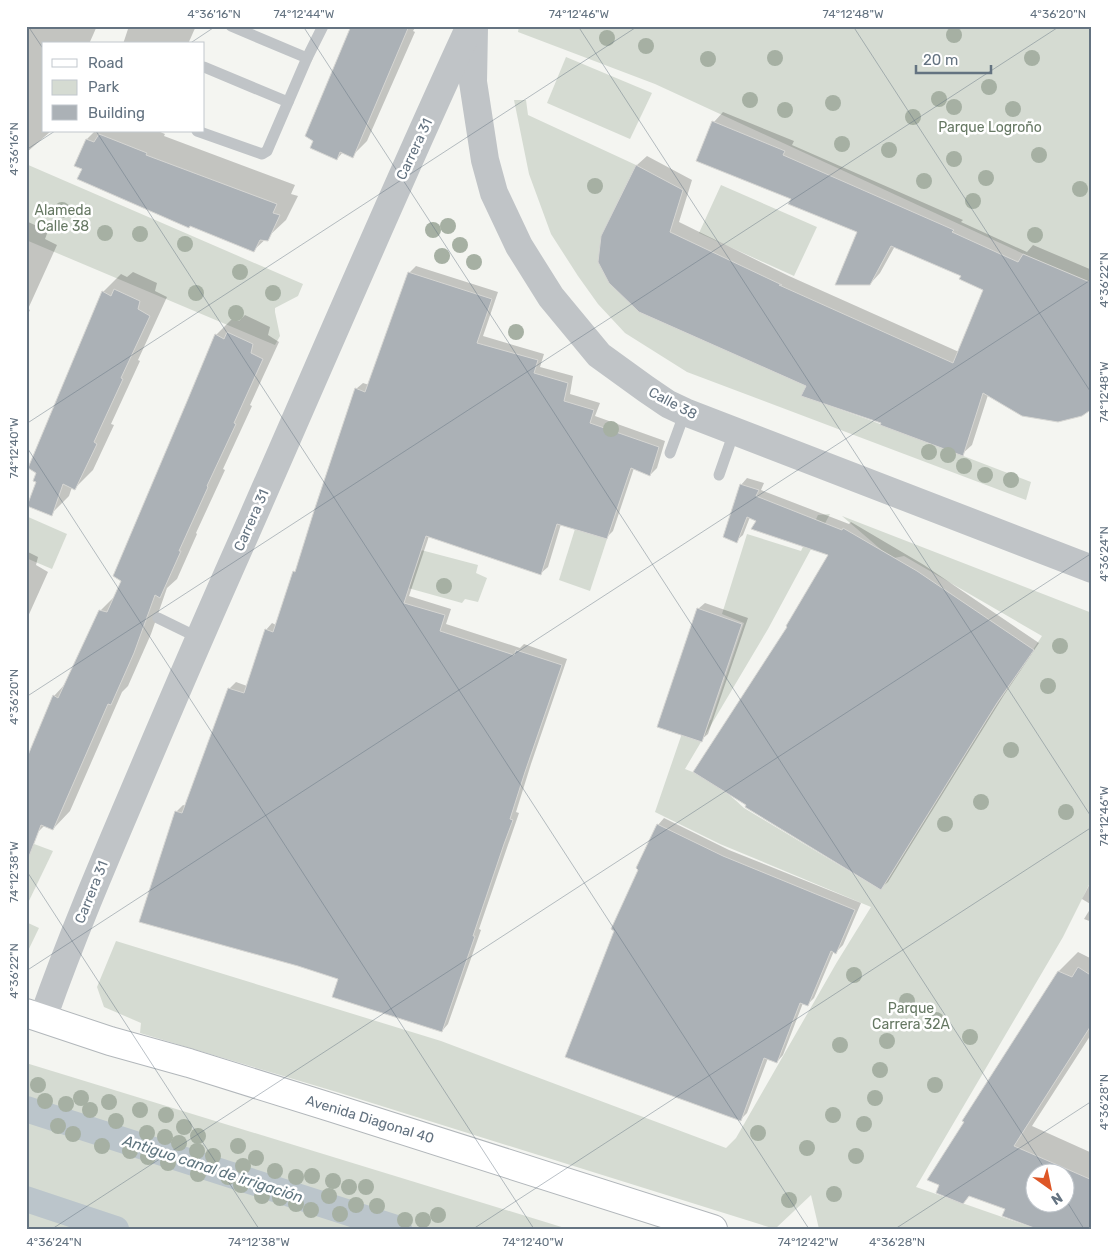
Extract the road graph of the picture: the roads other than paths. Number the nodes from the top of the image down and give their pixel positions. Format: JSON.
{"nodes":[{"id":1,"x":231,"y":26,"type":"edge"},
{"id":2,"x":324,"y":26,"type":"edge"},
{"id":3,"x":472,"y":26,"type":"edge"},
{"id":4,"x":307,"y":58,"type":"junction"},
{"id":5,"x":205,"y":67,"type":"edge"},
{"id":6,"x":288,"y":102,"type":"junction"},
{"id":7,"x":199,"y":132,"type":"edge"},
{"id":8,"x":685,"y":412,"type":"junction"},
{"id":9,"x":734,"y":432,"type":"junction"},
{"id":10,"x":670,"y":452,"type":"dead end"},
{"id":11,"x":719,"y":475,"type":"dead end"},
{"id":12,"x":1092,"y":569,"type":"edge"},
{"id":13,"x":158,"y":618,"type":"dead end"},
{"id":14,"x":199,"y":638,"type":"junction"},
{"id":15,"x":35,"y":1015,"type":"edge"},
{"id":16,"x":713,"y":1229,"type":"edge"}],
"edges":[{"from":1,"to":4,"type":"lane"},
{"from":2,"to":4,"type":"lane"},
{"from":3,"to":8,"type":"street","name":"Calle 38"},
{"from":3,"to":14,"type":"street","name":"Carrera 31"},
{"from":4,"to":6,"type":"lane"},
{"from":5,"to":6,"type":"lane"},
{"from":6,"to":7,"type":"lane"},
{"from":8,"to":9,"type":"street","name":"Calle 38"},
{"from":8,"to":10,"type":"lane"},
{"from":9,"to":11,"type":"lane"},
{"from":9,"to":12,"type":"street","name":"Calle 38"},
{"from":13,"to":14,"type":"lane"},
{"from":14,"to":15,"type":"street","name":"Carrera 31"},
{"from":15,"to":16,"type":"main road","name":"Avenida Diagonal 40"}]}
